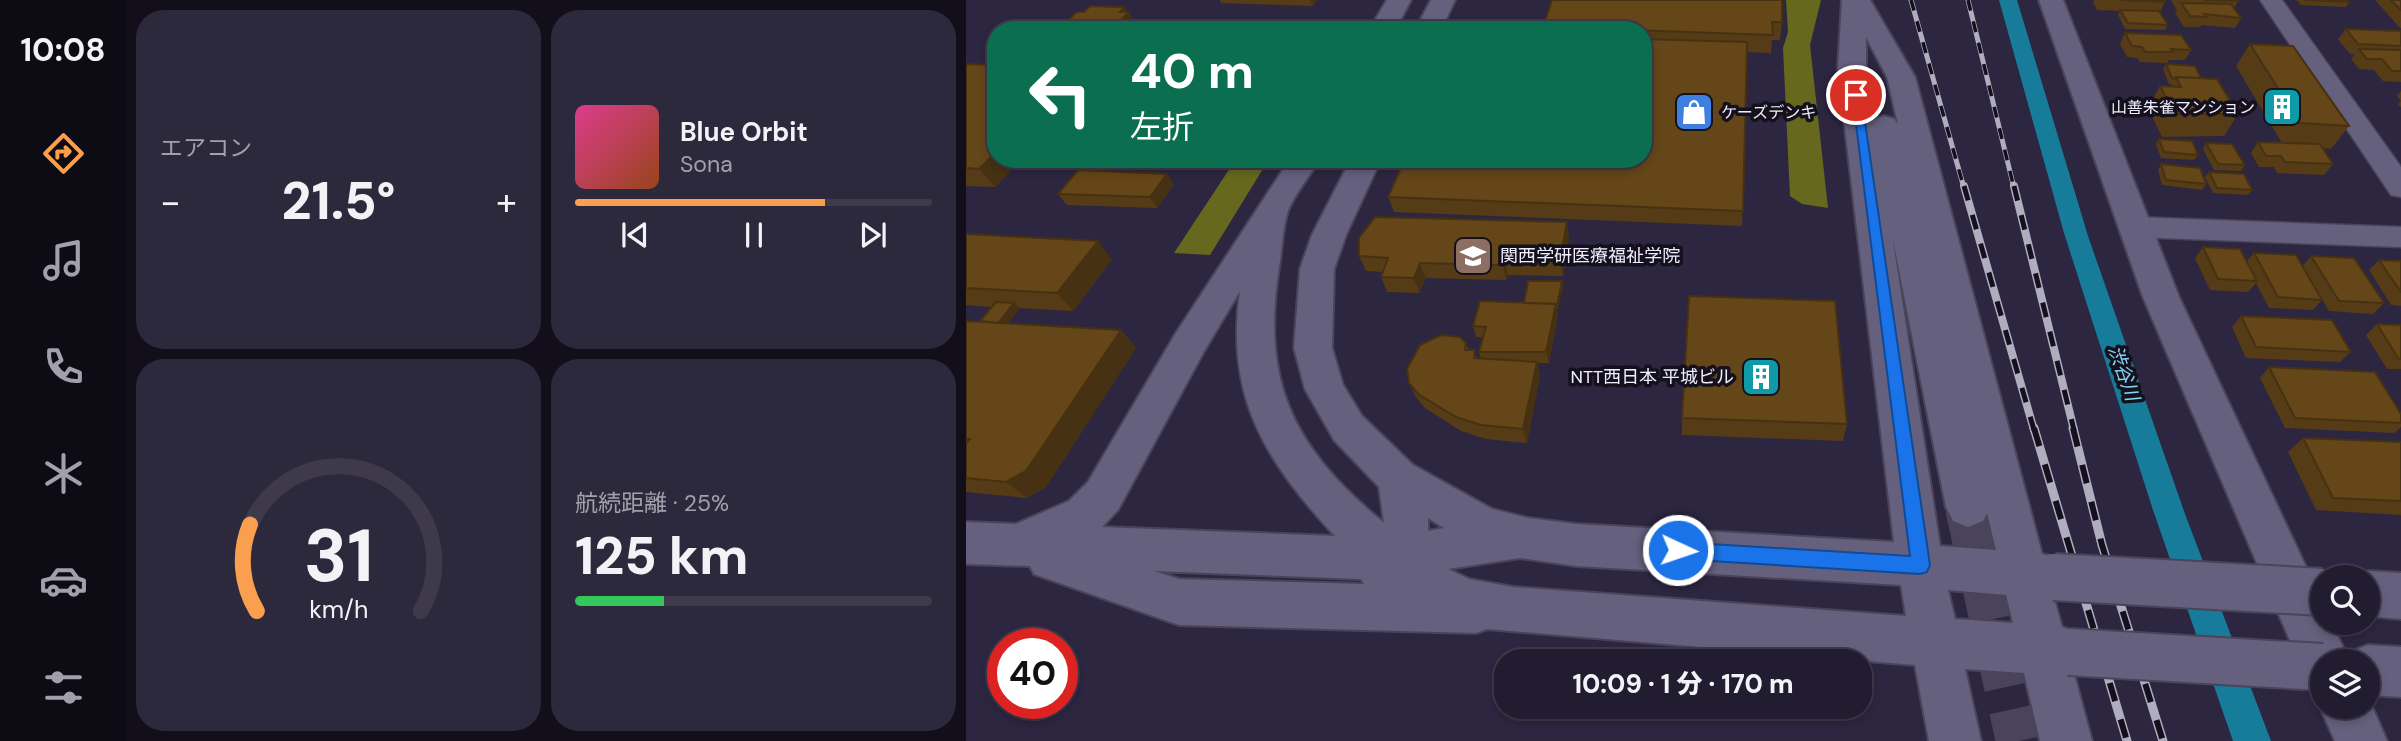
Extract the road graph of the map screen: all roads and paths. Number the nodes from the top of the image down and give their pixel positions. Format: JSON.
{"nodes":[{"id":1,"x":1399,"y":0,"type":"edge"},
{"id":2,"x":1443,"y":0,"type":"edge"},
{"id":3,"x":1856,"y":0,"type":"edge"},
{"id":4,"x":2051,"y":0,"type":"edge"},
{"id":5,"x":2270,"y":0,"type":"edge"},
{"id":6,"x":1387,"y":21,"type":"edge"},
{"id":7,"x":1432,"y":21,"type":"edge"},
{"id":8,"x":1300,"y":168,"type":"edge"},
{"id":9,"x":1362,"y":168,"type":"edge"},
{"id":10,"x":2401,"y":188,"type":"edge"},
{"id":11,"x":1271,"y":217,"type":"junction"},
{"id":12,"x":2133,"y":227,"type":"junction"},
{"id":13,"x":2401,"y":237,"type":"edge"},
{"id":14,"x":1398,"y":478,"type":"junction"},
{"id":15,"x":1968,"y":507,"type":"tunnel mouth"},
{"id":16,"x":1528,"y":539,"type":"junction"},
{"id":17,"x":966,"y":543,"type":"edge"},
{"id":18,"x":1012,"y":545,"type":"junction"},
{"id":19,"x":1394,"y":559,"type":"junction"},
{"id":20,"x":1920,"y":565,"type":"junction"},
{"id":21,"x":2038,"y":575,"type":"junction"},
{"id":22,"x":2310,"y":591,"type":"edge"},
{"id":23,"x":2380,"y":595,"type":"edge"},
{"id":24,"x":2401,"y":596,"type":"edge"},
{"id":25,"x":1303,"y":606,"type":"junction"},
{"id":26,"x":1513,"y":610,"type":"junction"},
{"id":27,"x":1938,"y":642,"type":"junction"},
{"id":28,"x":2319,"y":649,"type":"edge"},
{"id":29,"x":2056,"y":651,"type":"junction"},
{"id":30,"x":2310,"y":666,"type":"edge"},
{"id":31,"x":2351,"y":719,"type":"edge"},
{"id":32,"x":1955,"y":741,"type":"edge"},
{"id":33,"x":2066,"y":741,"type":"edge"},
{"id":34,"x":2361,"y":741,"type":"edge"}],
"edges":[{"from":1,"to":6,"type":"street"},
{"from":2,"to":7,"type":"street"},
{"from":3,"to":15,"type":"street"},
{"from":3,"to":20,"type":"street"},
{"from":3,"to":21,"type":"street"},
{"from":4,"to":12,"type":"street"},
{"from":5,"to":10,"type":"street"},
{"from":8,"to":11,"type":"street"},
{"from":9,"to":14,"type":"street"},
{"from":11,"to":18,"type":"street"},
{"from":11,"to":19,"type":"street"},
{"from":12,"to":13,"type":"street"},
{"from":12,"to":28,"type":"street"},
{"from":14,"to":16,"type":"street"},
{"from":14,"to":19,"type":"street"},
{"from":16,"to":19,"type":"street"},
{"from":16,"to":20,"type":"street"},
{"from":17,"to":18,"type":"street"},
{"from":18,"to":19,"type":"street"},
{"from":18,"to":25,"type":"street"},
{"from":19,"to":25,"type":"street"},
{"from":19,"to":26,"type":"street"},
{"from":20,"to":21,"type":"street"},
{"from":20,"to":27,"type":"street"},
{"from":21,"to":22,"type":"street","bridge":true},
{"from":21,"to":29,"type":"street"},
{"from":23,"to":24,"type":"street"},
{"from":25,"to":26,"type":"street"},
{"from":26,"to":27,"type":"street"},
{"from":27,"to":29,"type":"street"},
{"from":27,"to":32,"type":"street"},
{"from":29,"to":30,"type":"street","bridge":true},
{"from":29,"to":33,"type":"street"},
{"from":31,"to":34,"type":"street"}]}
